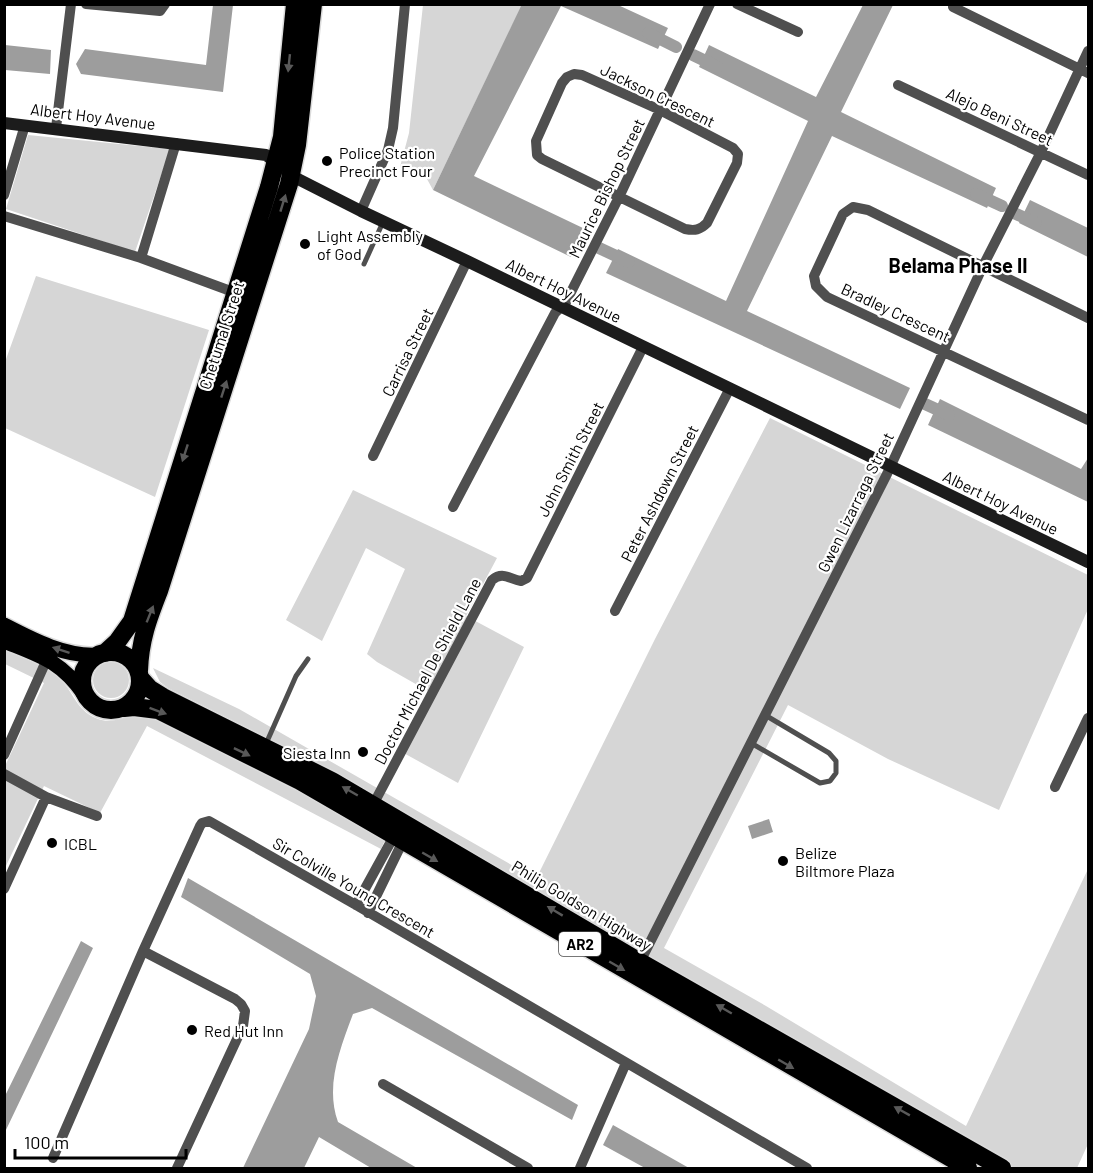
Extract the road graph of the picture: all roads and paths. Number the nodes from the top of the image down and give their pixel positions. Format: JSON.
{"nodes":[{"id":1,"x":71,"y":4,"type":"edge"},
{"id":2,"x":86,"y":4,"type":"edge"},
{"id":3,"x":165,"y":4,"type":"edge"},
{"id":4,"x":295,"y":4,"type":"edge"},
{"id":5,"x":312,"y":4,"type":"edge"},
{"id":6,"x":405,"y":4,"type":"edge"},
{"id":7,"x":711,"y":4,"type":"edge"},
{"id":8,"x":737,"y":4,"type":"edge"},
{"id":9,"x":953,"y":7,"type":"dead end"},
{"id":10,"x":301,"y":28,"type":"junction"},
{"id":11,"x":798,"y":32,"type":"dead end"},
{"id":12,"x":1089,"y":51,"type":"edge"},
{"id":13,"x":1084,"y":71,"type":"edge"},
{"id":14,"x":898,"y":85,"type":"dead end"},
{"id":15,"x":660,"y":110,"type":"junction"},
{"id":16,"x":4,"y":123,"type":"edge"},
{"id":17,"x":25,"y":125,"type":"junction"},
{"id":18,"x":56,"y":128,"type":"junction"},
{"id":19,"x":176,"y":143,"type":"junction"},
{"id":20,"x":1041,"y":152,"type":"junction"},
{"id":21,"x":283,"y":169,"type":"junction"},
{"id":22,"x":1089,"y":175,"type":"edge"},
{"id":23,"x":4,"y":195,"type":"edge"},
{"id":24,"x":620,"y":196,"type":"junction"},
{"id":25,"x":361,"y":211,"type":"junction"},
{"id":26,"x":4,"y":216,"type":"edge"},
{"id":27,"x":383,"y":222,"type":"junction"},
{"id":28,"x":141,"y":258,"type":"junction"},
{"id":29,"x":467,"y":261,"type":"junction"},
{"id":30,"x":364,"y":264,"type":"dead end"},
{"id":31,"x":983,"y":266,"type":"junction"},
{"id":32,"x":236,"y":293,"type":"junction"},
{"id":33,"x":561,"y":307,"type":"junction"},
{"id":34,"x":1089,"y":318,"type":"edge"},
{"id":35,"x":643,"y":347,"type":"junction"},
{"id":36,"x":944,"y":351,"type":"junction"},
{"id":37,"x":730,"y":388,"type":"junction"},
{"id":38,"x":1089,"y":420,"type":"edge"},
{"id":39,"x":203,"y":426,"type":"junction"},
{"id":40,"x":373,"y":456,"type":"dead end"},
{"id":41,"x":890,"y":466,"type":"junction"},
{"id":42,"x":453,"y":507,"type":"dead end"},
{"id":43,"x":1089,"y":562,"type":"edge"},
{"id":44,"x":521,"y":581,"type":"joint"},
{"id":45,"x":615,"y":611,"type":"dead end"},
{"id":46,"x":4,"y":625,"type":"edge"},
{"id":47,"x":4,"y":641,"type":"edge"},
{"id":48,"x":102,"y":654,"type":"junction"},
{"id":49,"x":47,"y":659,"type":"junction"},
{"id":50,"x":308,"y":659,"type":"dead end"},
{"id":51,"x":140,"y":675,"type":"junction"},
{"id":52,"x":84,"y":694,"type":"junction"},
{"id":53,"x":124,"y":708,"type":"junction"},
{"id":54,"x":765,"y":714,"type":"junction"},
{"id":55,"x":1089,"y":718,"type":"edge"},
{"id":56,"x":751,"y":743,"type":"junction"},
{"id":57,"x":264,"y":747,"type":"junction"},
{"id":58,"x":4,"y":755,"type":"edge"},
{"id":59,"x":4,"y":774,"type":"edge"},
{"id":60,"x":1055,"y":787,"type":"dead end"},
{"id":61,"x":46,"y":797,"type":"junction"},
{"id":62,"x":373,"y":805,"type":"junction"},
{"id":63,"x":97,"y":816,"type":"dead end"},
{"id":64,"x":399,"y":839,"type":"junction"},
{"id":65,"x":4,"y":889,"type":"edge"},
{"id":66,"x":356,"y":905,"type":"junction"},
{"id":67,"x":368,"y":913,"type":"junction"},
{"id":68,"x":143,"y":951,"type":"junction"},
{"id":69,"x":640,"y":962,"type":"junction"},
{"id":70,"x":626,"y":1063,"type":"junction"},
{"id":71,"x":383,"y":1084,"type":"dead end"},
{"id":72,"x":53,"y":1158,"type":"dead end"},
{"id":73,"x":177,"y":1168,"type":"edge"},
{"id":74,"x":528,"y":1168,"type":"edge"},
{"id":75,"x":580,"y":1168,"type":"edge"},
{"id":76,"x":807,"y":1168,"type":"edge"},
{"id":77,"x":968,"y":1168,"type":"edge"},
{"id":78,"x":1002,"y":1168,"type":"edge"}],
"edges":[{"from":1,"to":18,"type":"street"},
{"from":2,"to":3,"type":"street"},
{"from":4,"to":10,"type":"highway","name":"Chetumal Street"},
{"from":5,"to":10,"type":"highway","name":"Chetumal Street"},
{"from":6,"to":25,"type":"street"},
{"from":7,"to":15,"type":"street","name":"Maurice Bishop Street"},
{"from":8,"to":11,"type":"street"},
{"from":9,"to":13,"type":"street"},
{"from":10,"to":21,"type":"highway","name":"Chetumal Street"},
{"from":12,"to":13,"type":"street","name":"Gwen Lizarraga Street"},
{"from":13,"to":20,"type":"street","name":"Gwen Lizarraga Street"},
{"from":14,"to":20,"type":"street","name":"Alejo Beni Street"},
{"from":15,"to":24,"type":"street","name":"Maurice Bishop Street"},
{"from":15,"to":24,"type":"street","name":"Jackson Crescent"},
{"from":15,"to":24,"type":"street","name":"Jackson Crescent"},
{"from":16,"to":17,"type":"street","name":"Albert Hoy Avenue"},
{"from":17,"to":18,"type":"street","name":"Albert Hoy Avenue"},
{"from":17,"to":23,"type":"street"},
{"from":18,"to":19,"type":"street","name":"Albert Hoy Avenue"},
{"from":19,"to":21,"type":"street","name":"Albert Hoy Avenue"},
{"from":19,"to":28,"type":"street"},
{"from":20,"to":22,"type":"street","name":"Alejo Beni Street"},
{"from":20,"to":31,"type":"street","name":"Gwen Lizarraga Street"},
{"from":21,"to":25,"type":"street","name":"Albert Hoy Avenue"},
{"from":21,"to":32,"type":"highway","name":"Chetumal Street"},
{"from":39,"to":21,"type":"highway","name":"Chetumal Street","one_way":true},
{"from":24,"to":33,"type":"street","name":"Maurice Bishop Street"},
{"from":25,"to":27,"type":"street","name":"Albert Hoy Avenue"},
{"from":26,"to":28,"type":"street"},
{"from":27,"to":29,"type":"street","name":"Albert Hoy Avenue"},
{"from":27,"to":30,"type":"lane"},
{"from":28,"to":32,"type":"street"},
{"from":29,"to":33,"type":"street","name":"Albert Hoy Avenue"},
{"from":29,"to":40,"type":"street","name":"Carrisa Street"},
{"from":31,"to":34,"type":"street","name":"Bradley Crescent"},
{"from":31,"to":36,"type":"street","name":"Gwen Lizarraga Street"},
{"from":31,"to":36,"type":"street","name":"Bradley Crescent"},
{"from":32,"to":39,"type":"highway","name":"Chetumal Street"},
{"from":33,"to":35,"type":"street","name":"Albert Hoy Avenue"},
{"from":33,"to":42,"type":"street","name":"Maurice Bishop Street"},
{"from":35,"to":37,"type":"street","name":"Albert Hoy Avenue"},
{"from":35,"to":44,"type":"street","name":"John Smith Street"},
{"from":36,"to":38,"type":"street","name":"Bradley Crescent"},
{"from":36,"to":41,"type":"street","name":"Gwen Lizarraga Street"},
{"from":37,"to":41,"type":"street","name":"Albert Hoy Avenue"},
{"from":37,"to":45,"type":"street","name":"Peter Ashdown Street"},
{"from":39,"to":48,"type":"highway","name":"Chetumal Street","one_way":true},
{"from":51,"to":39,"type":"highway","name":"Chetumal Street","one_way":true},
{"from":41,"to":43,"type":"street","name":"Albert Hoy Avenue"},
{"from":41,"to":54,"type":"street","name":"Gwen Lizarraga Street"},
{"from":44,"to":62,"type":"street","name":"Doctor Michael De Shield Lane"},
{"from":48,"to":46,"type":"main road","one_way":true},
{"from":47,"to":49,"type":"main road"},
{"from":48,"to":51,"type":"highway"},
{"from":48,"to":52,"type":"highway"},
{"from":49,"to":52,"type":"main road"},
{"from":49,"to":58,"type":"street"},
{"from":50,"to":57,"type":"lane"},
{"from":51,"to":53,"type":"highway"},
{"from":51,"to":57,"type":"highway","name":"Philip Goldson Highway","number":"AR2"},
{"from":52,"to":53,"type":"highway"},
{"from":53,"to":64,"type":"highway","name":"Philip Goldson Highway","number":"AR2","one_way":true},
{"from":54,"to":56,"type":"street","name":"Gwen Lizarraga Street"},
{"from":54,"to":56,"type":"lane"},
{"from":55,"to":60,"type":"street"},
{"from":56,"to":69,"type":"street","name":"Gwen Lizarraga Street"},
{"from":62,"to":57,"type":"highway","name":"Philip Goldson Highway","number":"AR2","one_way":true},
{"from":59,"to":61,"type":"street"},
{"from":61,"to":63,"type":"street"},
{"from":61,"to":65,"type":"street"},
{"from":69,"to":62,"type":"highway","name":"Philip Goldson Highway","number":"AR2","one_way":true},
{"from":64,"to":66,"type":"street"},
{"from":64,"to":67,"type":"street"},
{"from":64,"to":77,"type":"highway","name":"Philip Goldson Highway","number":"AR2","one_way":true},
{"from":66,"to":67,"type":"street","name":"Sir Colville Young Crescent"},
{"from":66,"to":68,"type":"street","name":"Sir Colville Young Crescent"},
{"from":67,"to":70,"type":"street","name":"Sir Colville Young Crescent"},
{"from":68,"to":72,"type":"street","name":"Sir Colville Young Crescent"},
{"from":68,"to":73,"type":"street"},
{"from":78,"to":69,"type":"highway","name":"Philip Goldson Highway","number":"AR2","one_way":true},
{"from":70,"to":75,"type":"street"},
{"from":70,"to":76,"type":"street","name":"Sir Colville Young Crescent"},
{"from":71,"to":74,"type":"street"}]}
